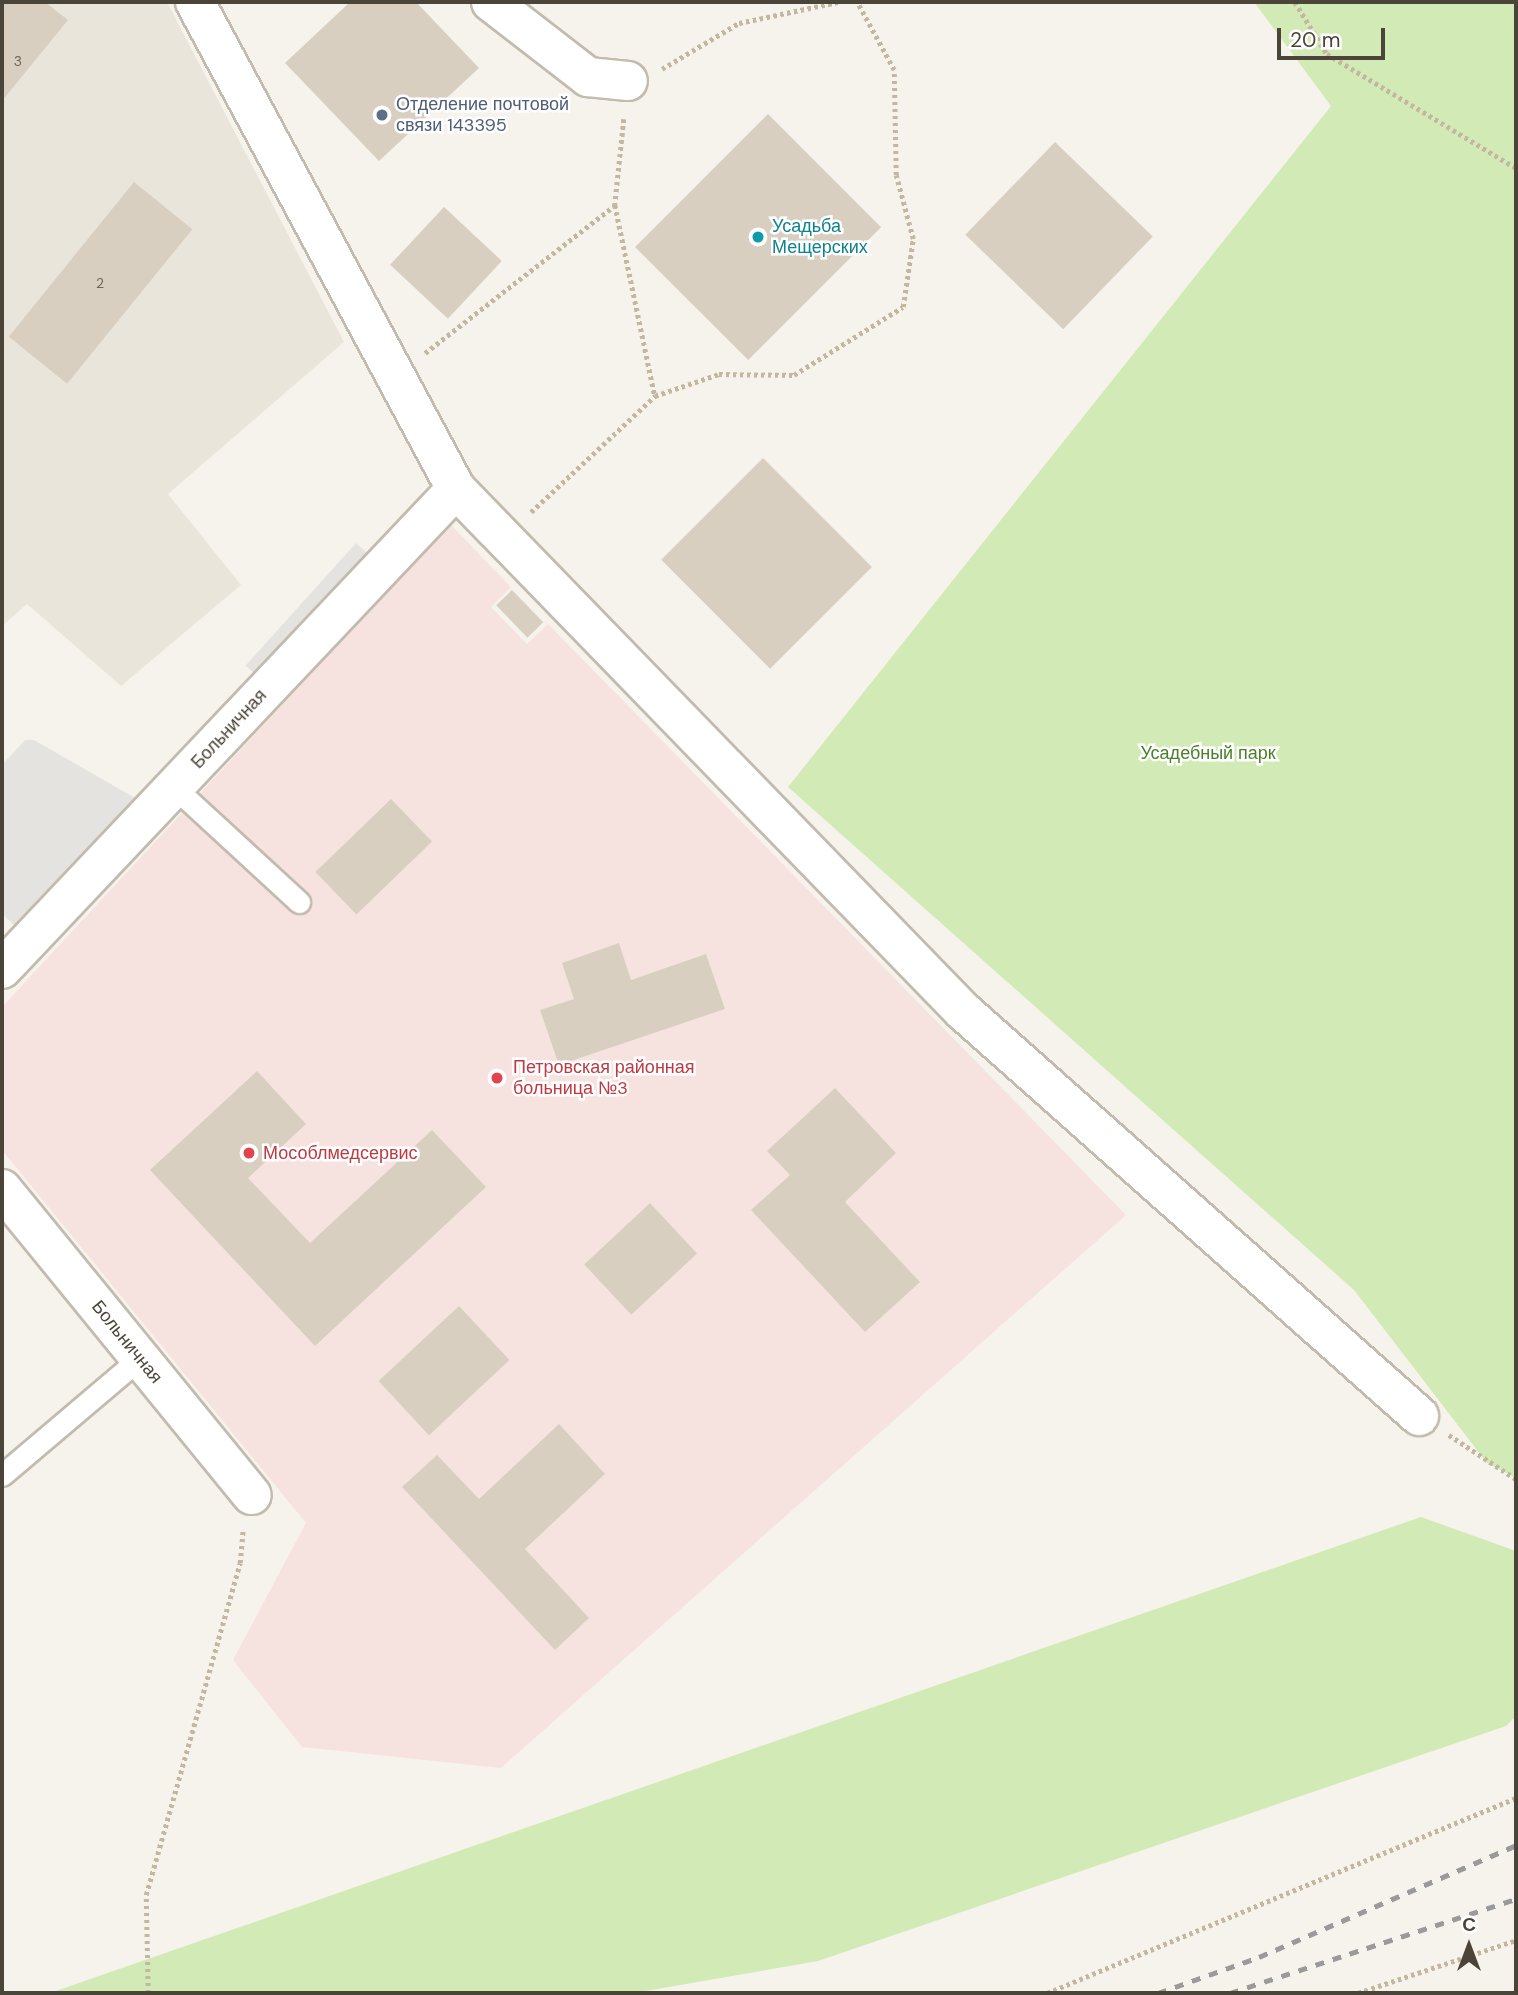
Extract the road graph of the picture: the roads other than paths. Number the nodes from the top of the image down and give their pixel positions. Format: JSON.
{"nodes":[{"id":1,"x":195,"y":2,"type":"edge"},
{"id":2,"x":491,"y":2,"type":"edge"},
{"id":3,"x":628,"y":81,"type":"road end"},
{"id":4,"x":456,"y":489,"type":"junction"},
{"id":5,"x":174,"y":787,"type":"junction"},
{"id":6,"x":299,"y":902,"type":"dead end"},
{"id":7,"x":2,"y":969,"type":"edge"},
{"id":8,"x":2,"y":1189,"type":"edge"},
{"id":9,"x":141,"y":1358,"type":"junction"},
{"id":10,"x":1419,"y":1416,"type":"road end"},
{"id":11,"x":2,"y":1475,"type":"edge"},
{"id":12,"x":252,"y":1494,"type":"road end"}],
"edges":[{"from":1,"to":4,"type":"street"},
{"from":2,"to":3,"type":"street"},
{"from":4,"to":5,"type":"street","name":"Больничная"},
{"from":4,"to":10,"type":"street"},
{"from":5,"to":6,"type":"lane"},
{"from":5,"to":7,"type":"street","name":"Больничная"},
{"from":8,"to":9,"type":"street","name":"Больничная"},
{"from":9,"to":11,"type":"lane"},
{"from":9,"to":12,"type":"street","name":"Больничная"}]}
